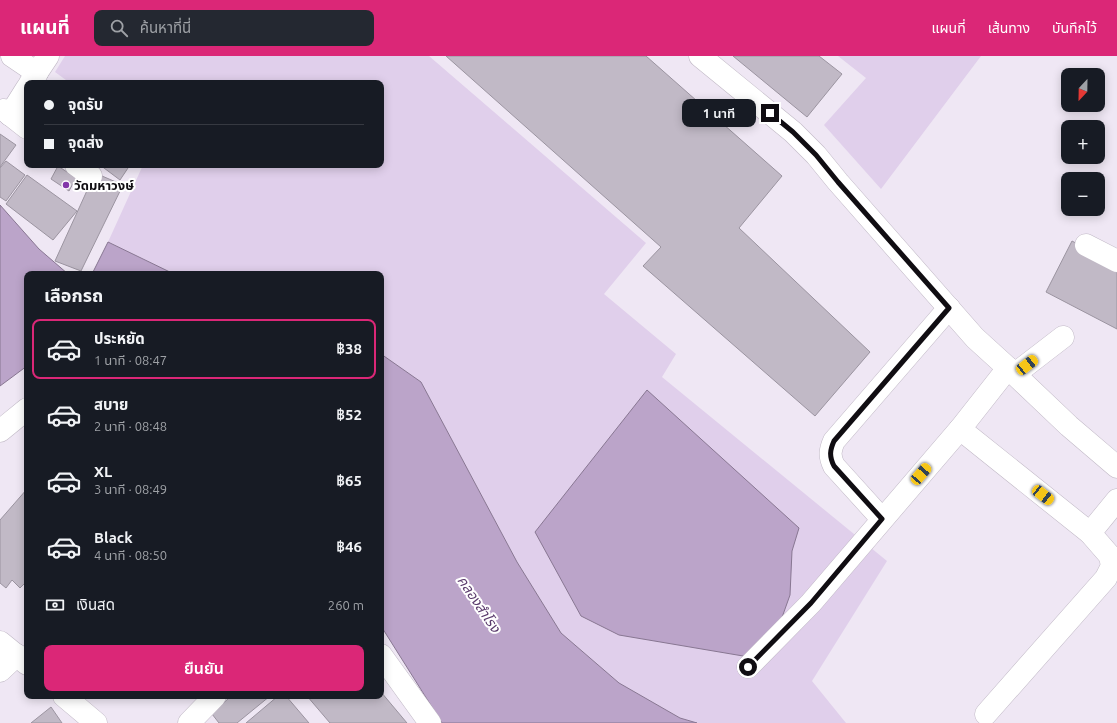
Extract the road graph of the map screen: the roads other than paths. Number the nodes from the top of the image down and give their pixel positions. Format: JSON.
{"nodes":[{"id":1,"x":12,"y":56,"type":"edge"},
{"id":2,"x":700,"y":56,"type":"edge"},
{"id":3,"x":36,"y":75,"type":"edge"},
{"id":4,"x":24,"y":90,"type":"edge"},
{"id":5,"x":24,"y":126,"type":"edge"},
{"id":6,"x":1086,"y":245,"type":"dead end"},
{"id":7,"x":1117,"y":261,"type":"edge"},
{"id":8,"x":949,"y":308,"type":"junction"},
{"id":9,"x":1063,"y":337,"type":"dead end"},
{"id":10,"x":1012,"y":371,"type":"junction"},
{"id":11,"x":24,"y":411,"type":"edge"},
{"id":12,"x":960,"y":429,"type":"junction"},
{"id":13,"x":0,"y":431,"type":"edge"},
{"id":14,"x":1117,"y":467,"type":"edge"},
{"id":15,"x":1117,"y":500,"type":"edge"},
{"id":16,"x":882,"y":519,"type":"junction"},
{"id":17,"x":1090,"y":533,"type":"junction"},
{"id":18,"x":0,"y":642,"type":"edge"},
{"id":19,"x":384,"y":659,"type":"edge"},
{"id":20,"x":22,"y":660,"type":"edge"},
{"id":21,"x":748,"y":667,"type":"dead end"},
{"id":22,"x":0,"y":671,"type":"edge"},
{"id":23,"x":68,"y":699,"type":"edge"},
{"id":24,"x":212,"y":699,"type":"edge"},
{"id":25,"x":986,"y":714,"type":"dead end"},
{"id":26,"x":96,"y":723,"type":"edge"},
{"id":27,"x":189,"y":723,"type":"edge"},
{"id":28,"x":430,"y":723,"type":"edge"}],
"edges":[{"from":1,"to":3,"type":"street"},
{"from":2,"to":8,"type":"street"},
{"from":4,"to":5,"type":"street"},
{"from":6,"to":7,"type":"street"},
{"from":8,"to":10,"type":"street"},
{"from":8,"to":16,"type":"street"},
{"from":9,"to":10,"type":"street"},
{"from":10,"to":12,"type":"street"},
{"from":10,"to":14,"type":"street"},
{"from":11,"to":13,"type":"street"},
{"from":12,"to":16,"type":"street"},
{"from":12,"to":17,"type":"street"},
{"from":15,"to":17,"type":"street"},
{"from":16,"to":21,"type":"street"},
{"from":17,"to":25,"type":"street"},
{"from":18,"to":20,"type":"street"},
{"from":19,"to":28,"type":"street"},
{"from":20,"to":22,"type":"street"},
{"from":23,"to":26,"type":"street"},
{"from":24,"to":27,"type":"street"}]}
